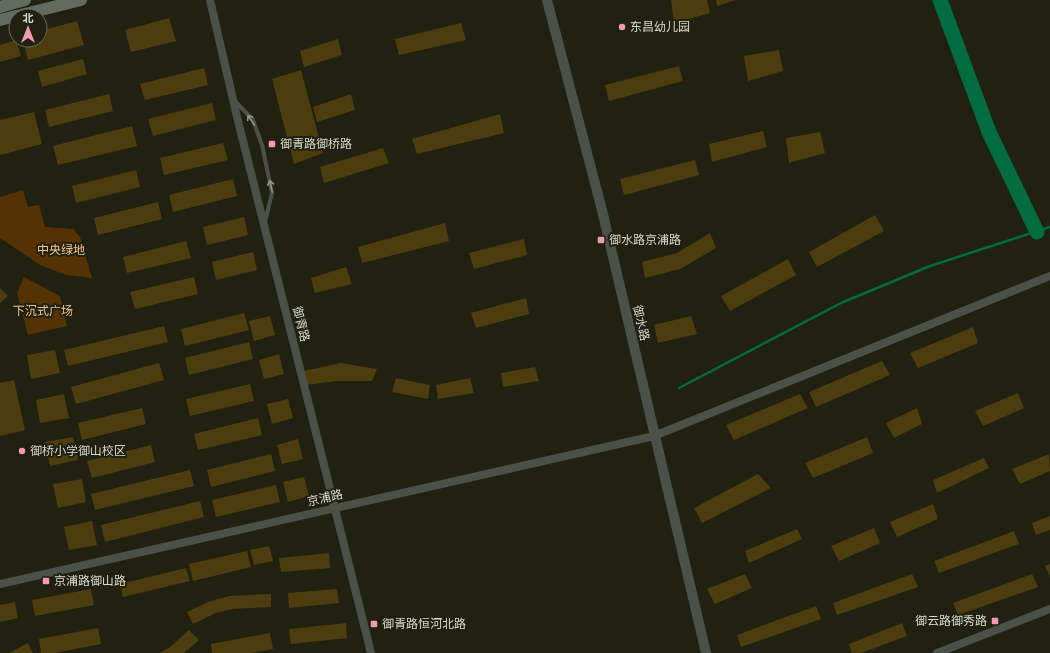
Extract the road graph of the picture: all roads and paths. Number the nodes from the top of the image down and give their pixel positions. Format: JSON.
{"nodes":[{"id":1,"x":25,"y":0,"type":"edge"},
{"id":2,"x":81,"y":0,"type":"edge"},
{"id":3,"x":210,"y":0,"type":"edge"},
{"id":4,"x":547,"y":0,"type":"edge"},
{"id":5,"x":0,"y":6,"type":"edge"},
{"id":6,"x":48,"y":8,"type":"edge"},
{"id":7,"x":234,"y":100,"type":"junction"},
{"id":8,"x":264,"y":224,"type":"junction"},
{"id":9,"x":1050,"y":276,"type":"edge"},
{"id":10,"x":654,"y":436,"type":"junction"},
{"id":11,"x":335,"y":508,"type":"junction"},
{"id":12,"x":0,"y":584,"type":"edge"},
{"id":13,"x":1050,"y":609,"type":"edge"},
{"id":14,"x":371,"y":653,"type":"edge"},
{"id":15,"x":706,"y":653,"type":"edge"},
{"id":16,"x":937,"y":653,"type":"edge"}],
"edges":[{"from":1,"to":5,"type":"main road"},
{"from":2,"to":6,"type":"main road"},
{"from":3,"to":7,"type":"street","name":"御青路"},
{"from":4,"to":10,"type":"street","name":"御水路"},
{"from":7,"to":8,"type":"street","name":"御青路"},
{"from":8,"to":7,"type":"lane","one_way":true},
{"from":8,"to":11,"type":"street","name":"御青路"},
{"from":9,"to":10,"type":"street","name":"京浦路"},
{"from":10,"to":11,"type":"street","name":"京浦路"},
{"from":10,"to":15,"type":"street","name":"御水路"},
{"from":11,"to":12,"type":"street","name":"京浦路"},
{"from":11,"to":14,"type":"street","name":"御青路"},
{"from":13,"to":16,"type":"street"}]}
